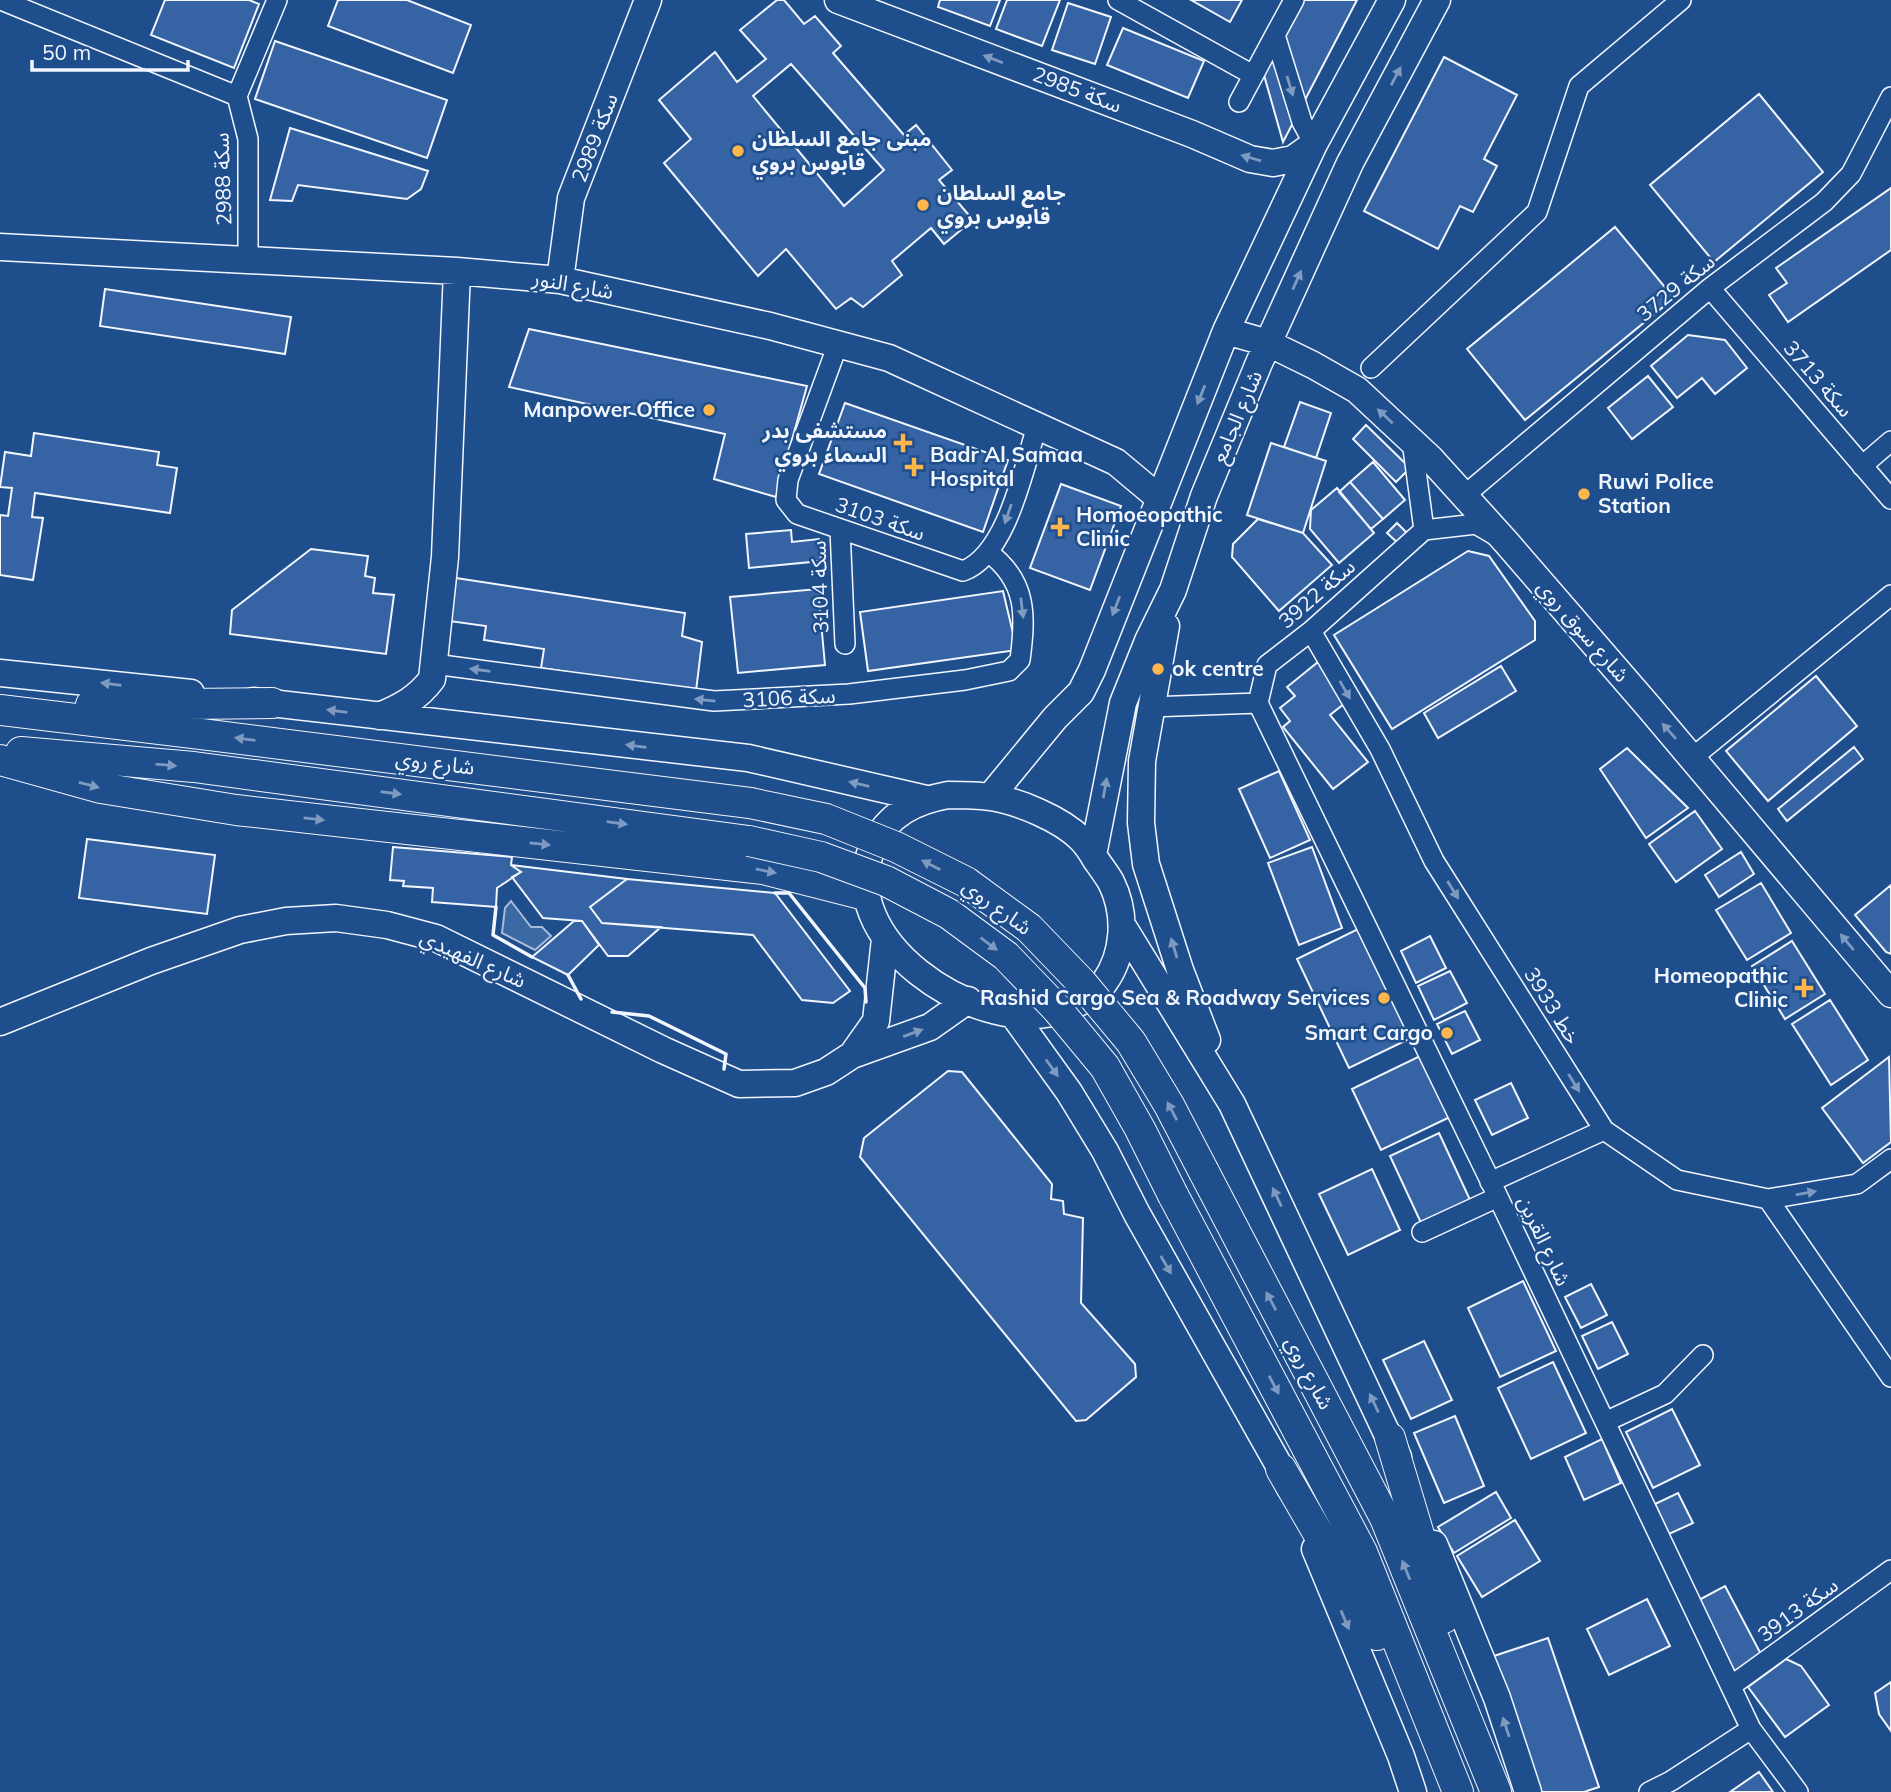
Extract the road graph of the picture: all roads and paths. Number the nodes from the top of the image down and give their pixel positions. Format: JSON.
{"nodes":[{"id":1,"x":0,"y":0,"type":"edge"},
{"id":2,"x":277,"y":0,"type":"edge"},
{"id":3,"x":648,"y":0,"type":"edge"},
{"id":4,"x":1118,"y":0,"type":"edge"},
{"id":5,"x":1294,"y":0,"type":"edge"},
{"id":6,"x":1392,"y":0,"type":"edge"},
{"id":7,"x":1437,"y":0,"type":"edge"},
{"id":8,"x":1681,"y":0,"type":"edge"},
{"id":9,"x":851,"y":3,"type":"edge"},
{"id":10,"x":1275,"y":35,"type":"junction"},
{"id":11,"x":1253,"y":75,"type":"junction"},
{"id":12,"x":237,"y":96,"type":"junction"},
{"id":13,"x":1890,"y":101,"type":"edge"},
{"id":14,"x":1239,"y":102,"type":"dead end"},
{"id":15,"x":1314,"y":144,"type":"junction"},
{"id":16,"x":0,"y":247,"type":"edge"},
{"id":17,"x":248,"y":260,"type":"junction"},
{"id":18,"x":457,"y":271,"type":"junction"},
{"id":19,"x":560,"y":280,"type":"junction"},
{"id":20,"x":1710,"y":288,"type":"junction"},
{"id":21,"x":1226,"y":331,"type":"junction"},
{"id":22,"x":1268,"y":343,"type":"junction"},
{"id":23,"x":838,"y":344,"type":"junction"},
{"id":24,"x":1371,"y":368,"type":"dead end"},
{"id":25,"x":1037,"y":426,"type":"junction"},
{"id":26,"x":1412,"y":441,"type":"junction"},
{"id":27,"x":1891,"y":441,"type":"edge"},
{"id":28,"x":1174,"y":459,"type":"junction"},
{"id":29,"x":1116,"y":462,"type":"junction"},
{"id":30,"x":1862,"y":466,"type":"junction"},
{"id":31,"x":1465,"y":495,"type":"junction"},
{"id":32,"x":1159,"y":498,"type":"junction"},
{"id":33,"x":1891,"y":499,"type":"edge"},
{"id":34,"x":840,"y":529,"type":"junction"},
{"id":35,"x":1424,"y":530,"type":"junction"},
{"id":36,"x":1506,"y":542,"type":"junction"},
{"id":37,"x":988,"y":552,"type":"junction"},
{"id":38,"x":1173,"y":590,"type":"junction"},
{"id":39,"x":1891,"y":595,"type":"edge"},
{"id":40,"x":1311,"y":631,"type":"junction"},
{"id":41,"x":845,"y":644,"type":"dead end"},
{"id":42,"x":434,"y":664,"type":"junction"},
{"id":43,"x":0,"y":673,"type":"edge"},
{"id":44,"x":272,"y":703,"type":"junction"},
{"id":45,"x":1258,"y":703,"type":"junction"},
{"id":46,"x":1150,"y":707,"type":"junction"},
{"id":47,"x":0,"y":708,"type":"edge"},
{"id":48,"x":379,"y":716,"type":"junction"},
{"id":49,"x":1692,"y":758,"type":"junction"},
{"id":50,"x":2,"y":759,"type":"edge"},
{"id":51,"x":990,"y":797,"type":"junction"},
{"id":52,"x":926,"y":799,"type":"junction"},
{"id":53,"x":1093,"y":855,"type":"junction"},
{"id":54,"x":866,"y":895,"type":"junction"},
{"id":55,"x":1122,"y":925,"type":"junction"},
{"id":56,"x":885,"y":939,"type":"junction"},
{"id":57,"x":1891,"y":994,"type":"edge"},
{"id":58,"x":968,"y":1000,"type":"junction"},
{"id":59,"x":1013,"y":1013,"type":"junction"},
{"id":60,"x":0,"y":1022,"type":"edge"},
{"id":61,"x":852,"y":1055,"type":"junction"},
{"id":62,"x":1232,"y":1104,"type":"junction"},
{"id":63,"x":1604,"y":1130,"type":"junction"},
{"id":64,"x":1891,"y":1159,"type":"edge"},
{"id":65,"x":1494,"y":1189,"type":"junction"},
{"id":66,"x":1768,"y":1199,"type":"junction"},
{"id":67,"x":1422,"y":1232,"type":"dead end"},
{"id":68,"x":1703,"y":1355,"type":"dead end"},
{"id":69,"x":1891,"y":1377,"type":"edge"},
{"id":70,"x":1605,"y":1422,"type":"junction"},
{"id":71,"x":1391,"y":1438,"type":"junction"},
{"id":72,"x":1282,"y":1469,"type":"junction"},
{"id":73,"x":1891,"y":1570,"type":"edge"},
{"id":74,"x":1731,"y":1686,"type":"junction"},
{"id":75,"x":1751,"y":1729,"type":"junction"},
{"id":76,"x":1494,"y":1787,"type":"edge"},
{"id":77,"x":1413,"y":1792,"type":"edge"},
{"id":78,"x":1458,"y":1792,"type":"edge"},
{"id":79,"x":1528,"y":1792,"type":"edge"},
{"id":80,"x":1649,"y":1792,"type":"edge"},
{"id":81,"x":1798,"y":1792,"type":"edge"}],
"edges":[{"from":1,"to":12,"type":"street"},
{"from":2,"to":12,"type":"street"},
{"from":3,"to":19,"type":"main road","name":"سكة 2989"},
{"from":4,"to":11,"type":"street"},
{"from":5,"to":10,"type":"street"},
{"from":6,"to":15,"type":"main road","name":"شارع الجامع"},
{"from":22,"to":7,"type":"main road","name":"شارع الجامع","one_way":true},
{"from":8,"to":24,"type":"street"},
{"from":15,"to":9,"type":"main road","name":"سكة 2985","one_way":true},
{"from":10,"to":11,"type":"street"},
{"from":10,"to":15,"type":"street","one_way":true},
{"from":11,"to":14,"type":"street"},
{"from":12,"to":17,"type":"street","name":"سكة 2988"},
{"from":13,"to":20,"type":"street","name":"سكة 3729"},
{"from":15,"to":21,"type":"main road","name":"شارع الجامع"},
{"from":16,"to":17,"type":"main road","name":"شارع النور"},
{"from":17,"to":18,"type":"main road","name":"شارع النور"},
{"from":18,"to":19,"type":"main road","name":"شارع النور"},
{"from":18,"to":42,"type":"main road"},
{"from":19,"to":23,"type":"main road","name":"شارع النور"},
{"from":20,"to":30,"type":"street","name":"سكة 3713"},
{"from":20,"to":31,"type":"street","name":"سكة 3729"},
{"from":21,"to":22,"type":"main road","name":"شارع سوق روي"},
{"from":21,"to":28,"type":"main road","name":"شارع الجامع","one_way":true},
{"from":26,"to":22,"type":"main road","name":"شارع سوق روي","one_way":true},
{"from":22,"to":38,"type":"main road","name":"شارع الجامع"},
{"from":23,"to":25,"type":"main road","name":"شارع النور"},
{"from":23,"to":34,"type":"street","name":"سكة 3103"},
{"from":25,"to":29,"type":"main road","name":"شارع النور"},
{"from":25,"to":37,"type":"street","name":"سكة 3103","one_way":true},
{"from":26,"to":31,"type":"main road","name":"شارع سوق روي"},
{"from":26,"to":35,"type":"street"},
{"from":27,"to":30,"type":"street"},
{"from":28,"to":29,"type":"main road","name":"شارع النور"},
{"from":28,"to":32,"type":"main road","name":"شارع الجامع"},
{"from":29,"to":32,"type":"main road","name":"شارع النور"},
{"from":30,"to":33,"type":"street","name":"سكة 3713"},
{"from":31,"to":36,"type":"main road","name":"شارع سوق روي"},
{"from":32,"to":51,"type":"main road","name":"شارع الجامع","one_way":true},
{"from":34,"to":37,"type":"street","name":"سكة 3103"},
{"from":34,"to":41,"type":"street","name":"سكة 3104"},
{"from":35,"to":36,"type":"street"},
{"from":35,"to":40,"type":"street","name":"سكة 3922"},
{"from":49,"to":36,"type":"main road","name":"شارع سوق روي","one_way":true},
{"from":37,"to":42,"type":"street","name":"سكة 3106","one_way":true},
{"from":38,"to":46,"type":"main road"},
{"from":53,"to":38,"type":"main road","name":"شارع الجامع","one_way":true},
{"from":39,"to":49,"type":"street"},
{"from":40,"to":45,"type":"street","name":"سكة 3922"},
{"from":40,"to":63,"type":"street","name":"3933 خط","one_way":true},
{"from":42,"to":48,"type":"main road"},
{"from":44,"to":43,"type":"main road","one_way":true},
{"from":44,"to":47,"type":"main road"},
{"from":48,"to":44,"type":"main road","one_way":true},
{"from":45,"to":46,"type":"street"},
{"from":45,"to":65,"type":"street","name":"شارع القرين"},
{"from":62,"to":46,"type":"main road","one_way":true},
{"from":76,"to":47,"type":"main road","name":"شارع روي","one_way":true,"bridge":true},
{"from":52,"to":48,"type":"main road","one_way":true},
{"from":57,"to":49,"type":"main road","name":"شارع سوق روي","one_way":true},
{"from":50,"to":54,"type":"main road","one_way":true},
{"from":50,"to":78,"type":"main road","name":"شارع روي","one_way":true,"bridge":true},
{"from":51,"to":52,"type":"main road"},
{"from":51,"to":53,"type":"main road"},
{"from":52,"to":54,"type":"main road"},
{"from":53,"to":55,"type":"main road"},
{"from":54,"to":56,"type":"main road"},
{"from":55,"to":59,"type":"main road"},
{"from":55,"to":62,"type":"main road"},
{"from":56,"to":58,"type":"main road"},
{"from":56,"to":61,"type":"main road","name":"شارع الفهيدي"},
{"from":58,"to":59,"type":"main road"},
{"from":61,"to":58,"type":"main road","name":"شارع الفهيدي","one_way":true},
{"from":59,"to":72,"type":"main road","one_way":true},
{"from":60,"to":61,"type":"main road","name":"شارع الفهيدي"},
{"from":71,"to":62,"type":"main road","one_way":true},
{"from":63,"to":65,"type":"street"},
{"from":63,"to":66,"type":"street","name":"3933 خط"},
{"from":66,"to":64,"type":"street","name":"3933 خط","one_way":true},
{"from":65,"to":67,"type":"street"},
{"from":65,"to":70,"type":"street","name":"شارع القرين"},
{"from":66,"to":69,"type":"street"},
{"from":68,"to":70,"type":"street"},
{"from":70,"to":74,"type":"street","name":"شارع القرين"},
{"from":71,"to":76,"type":"main road"},
{"from":79,"to":71,"type":"main road","one_way":true},
{"from":72,"to":77,"type":"main road","one_way":true},
{"from":72,"to":78,"type":"main road"},
{"from":73,"to":74,"type":"street","name":"سكة 3913"},
{"from":74,"to":75,"type":"street","name":"شارع القرين"},
{"from":75,"to":80,"type":"street"},
{"from":75,"to":81,"type":"street","name":"شارع القرين"}]}
